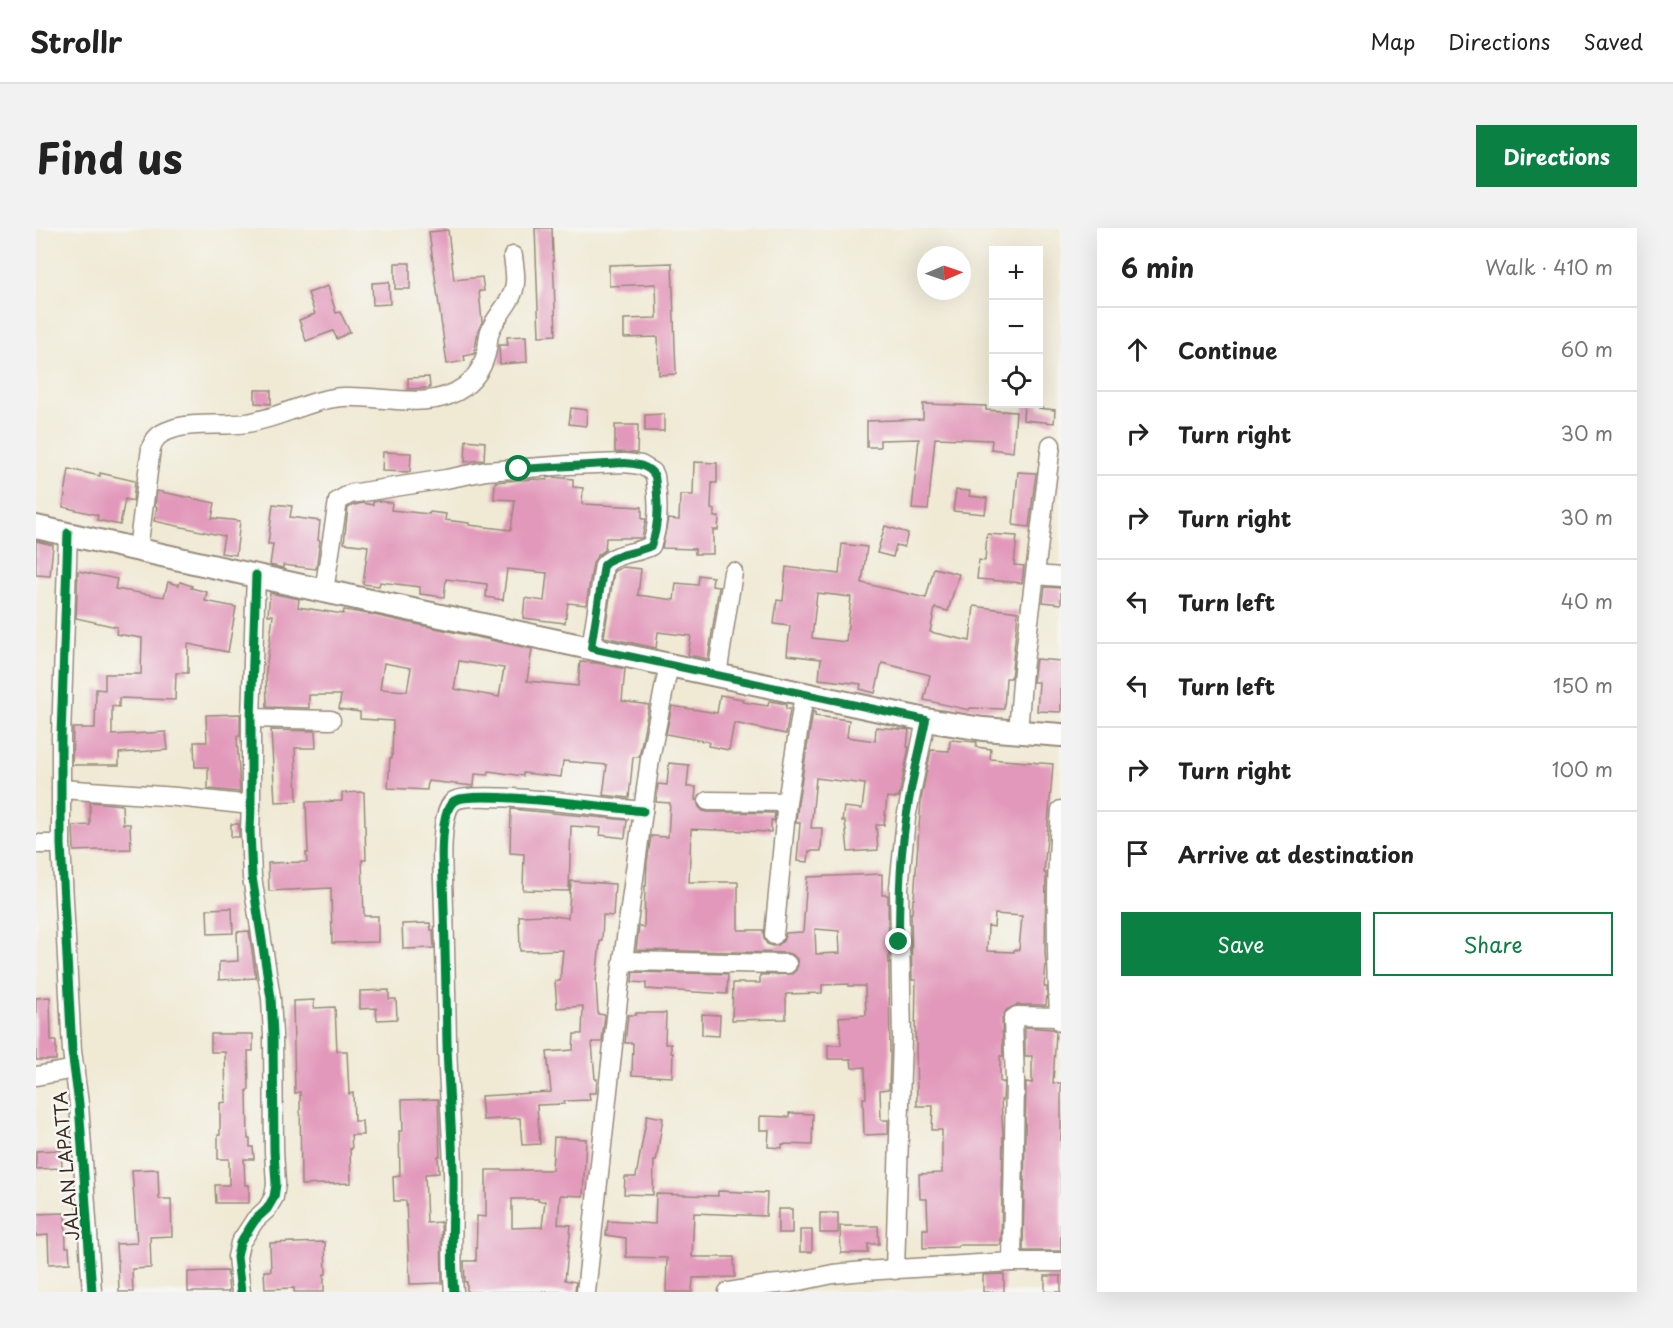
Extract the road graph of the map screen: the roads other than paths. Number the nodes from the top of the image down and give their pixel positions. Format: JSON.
{"nodes":[{"id":1,"x":513,"y":256,"type":"dead end"},
{"id":2,"x":1051,"y":445,"type":"dead end"},
{"id":3,"x":36,"y":527,"type":"edge"},
{"id":4,"x":68,"y":533,"type":"junction"},
{"id":5,"x":138,"y":550,"type":"junction"},
{"id":6,"x":733,"y":572,"type":"dead end"},
{"id":7,"x":256,"y":575,"type":"junction"},
{"id":8,"x":1035,"y":575,"type":"junction"},
{"id":9,"x":1061,"y":576,"type":"edge"},
{"id":10,"x":324,"y":591,"type":"junction"},
{"id":11,"x":591,"y":648,"type":"junction"},
{"id":12,"x":669,"y":664,"type":"junction"},
{"id":13,"x":717,"y":675,"type":"junction"},
{"id":14,"x":804,"y":695,"type":"junction"},
{"id":15,"x":251,"y":718,"type":"junction"},
{"id":16,"x":332,"y":720,"type":"dead end"},
{"id":17,"x":926,"y":720,"type":"junction"},
{"id":18,"x":1018,"y":732,"type":"junction"},
{"id":19,"x":1061,"y":735,"type":"edge"},
{"id":20,"x":61,"y":789,"type":"junction"},
{"id":21,"x":708,"y":801,"type":"dead end"},
{"id":22,"x":787,"y":802,"type":"junction"},
{"id":23,"x":251,"y":805,"type":"junction"},
{"id":24,"x":1061,"y":810,"type":"edge"},
{"id":25,"x":643,"y":811,"type":"junction"},
{"id":26,"x":36,"y":844,"type":"edge"},
{"id":27,"x":61,"y":844,"type":"junction"},
{"id":28,"x":774,"y":935,"type":"dead end"},
{"id":29,"x":624,"y":961,"type":"junction"},
{"id":30,"x":787,"y":963,"type":"dead end"},
{"id":31,"x":1060,"y":1019,"type":"edge"},
{"id":32,"x":75,"y":1069,"type":"junction"},
{"id":33,"x":36,"y":1076,"type":"edge"},
{"id":34,"x":1012,"y":1262,"type":"junction"},
{"id":35,"x":1061,"y":1262,"type":"edge"},
{"id":36,"x":895,"y":1270,"type":"junction"},
{"id":37,"x":790,"y":1287,"type":"edge"},
{"id":38,"x":92,"y":1292,"type":"edge"},
{"id":39,"x":241,"y":1292,"type":"edge"},
{"id":40,"x":454,"y":1292,"type":"edge"},
{"id":41,"x":586,"y":1292,"type":"edge"},
{"id":42,"x":728,"y":1292,"type":"edge"}],
"edges":[{"from":1,"to":5,"type":"street"},
{"from":2,"to":8,"type":"street"},
{"from":3,"to":4,"type":"main road"},
{"from":4,"to":5,"type":"main road"},
{"from":4,"to":20,"type":"street","name":"JALAN LAPATTA"},
{"from":5,"to":7,"type":"main road"},
{"from":6,"to":13,"type":"street"},
{"from":7,"to":10,"type":"main road"},
{"from":7,"to":15,"type":"street"},
{"from":8,"to":9,"type":"street"},
{"from":8,"to":18,"type":"street"},
{"from":10,"to":11,"type":"main road"},
{"from":10,"to":11,"type":"street"},
{"from":11,"to":12,"type":"main road"},
{"from":12,"to":13,"type":"main road"},
{"from":12,"to":25,"type":"street"},
{"from":13,"to":14,"type":"main road"},
{"from":14,"to":17,"type":"main road"},
{"from":14,"to":22,"type":"street"},
{"from":15,"to":16,"type":"street"},
{"from":15,"to":23,"type":"street"},
{"from":17,"to":18,"type":"main road"},
{"from":17,"to":36,"type":"street"},
{"from":18,"to":19,"type":"main road"},
{"from":20,"to":23,"type":"street"},
{"from":20,"to":27,"type":"street","name":"JALAN LAPATTA"},
{"from":21,"to":22,"type":"street"},
{"from":22,"to":28,"type":"street"},
{"from":23,"to":39,"type":"street"},
{"from":24,"to":31,"type":"street"},
{"from":25,"to":29,"type":"street"},
{"from":25,"to":40,"type":"street"},
{"from":26,"to":27,"type":"street"},
{"from":27,"to":32,"type":"street","name":"JALAN LAPATTA"},
{"from":29,"to":30,"type":"street"},
{"from":29,"to":41,"type":"street"},
{"from":31,"to":34,"type":"street"},
{"from":32,"to":33,"type":"street"},
{"from":32,"to":38,"type":"street","name":"JALAN LAPATTA"},
{"from":34,"to":35,"type":"street"},
{"from":34,"to":36,"type":"street"},
{"from":36,"to":37,"type":"street"},
{"from":37,"to":42,"type":"street"}]}
